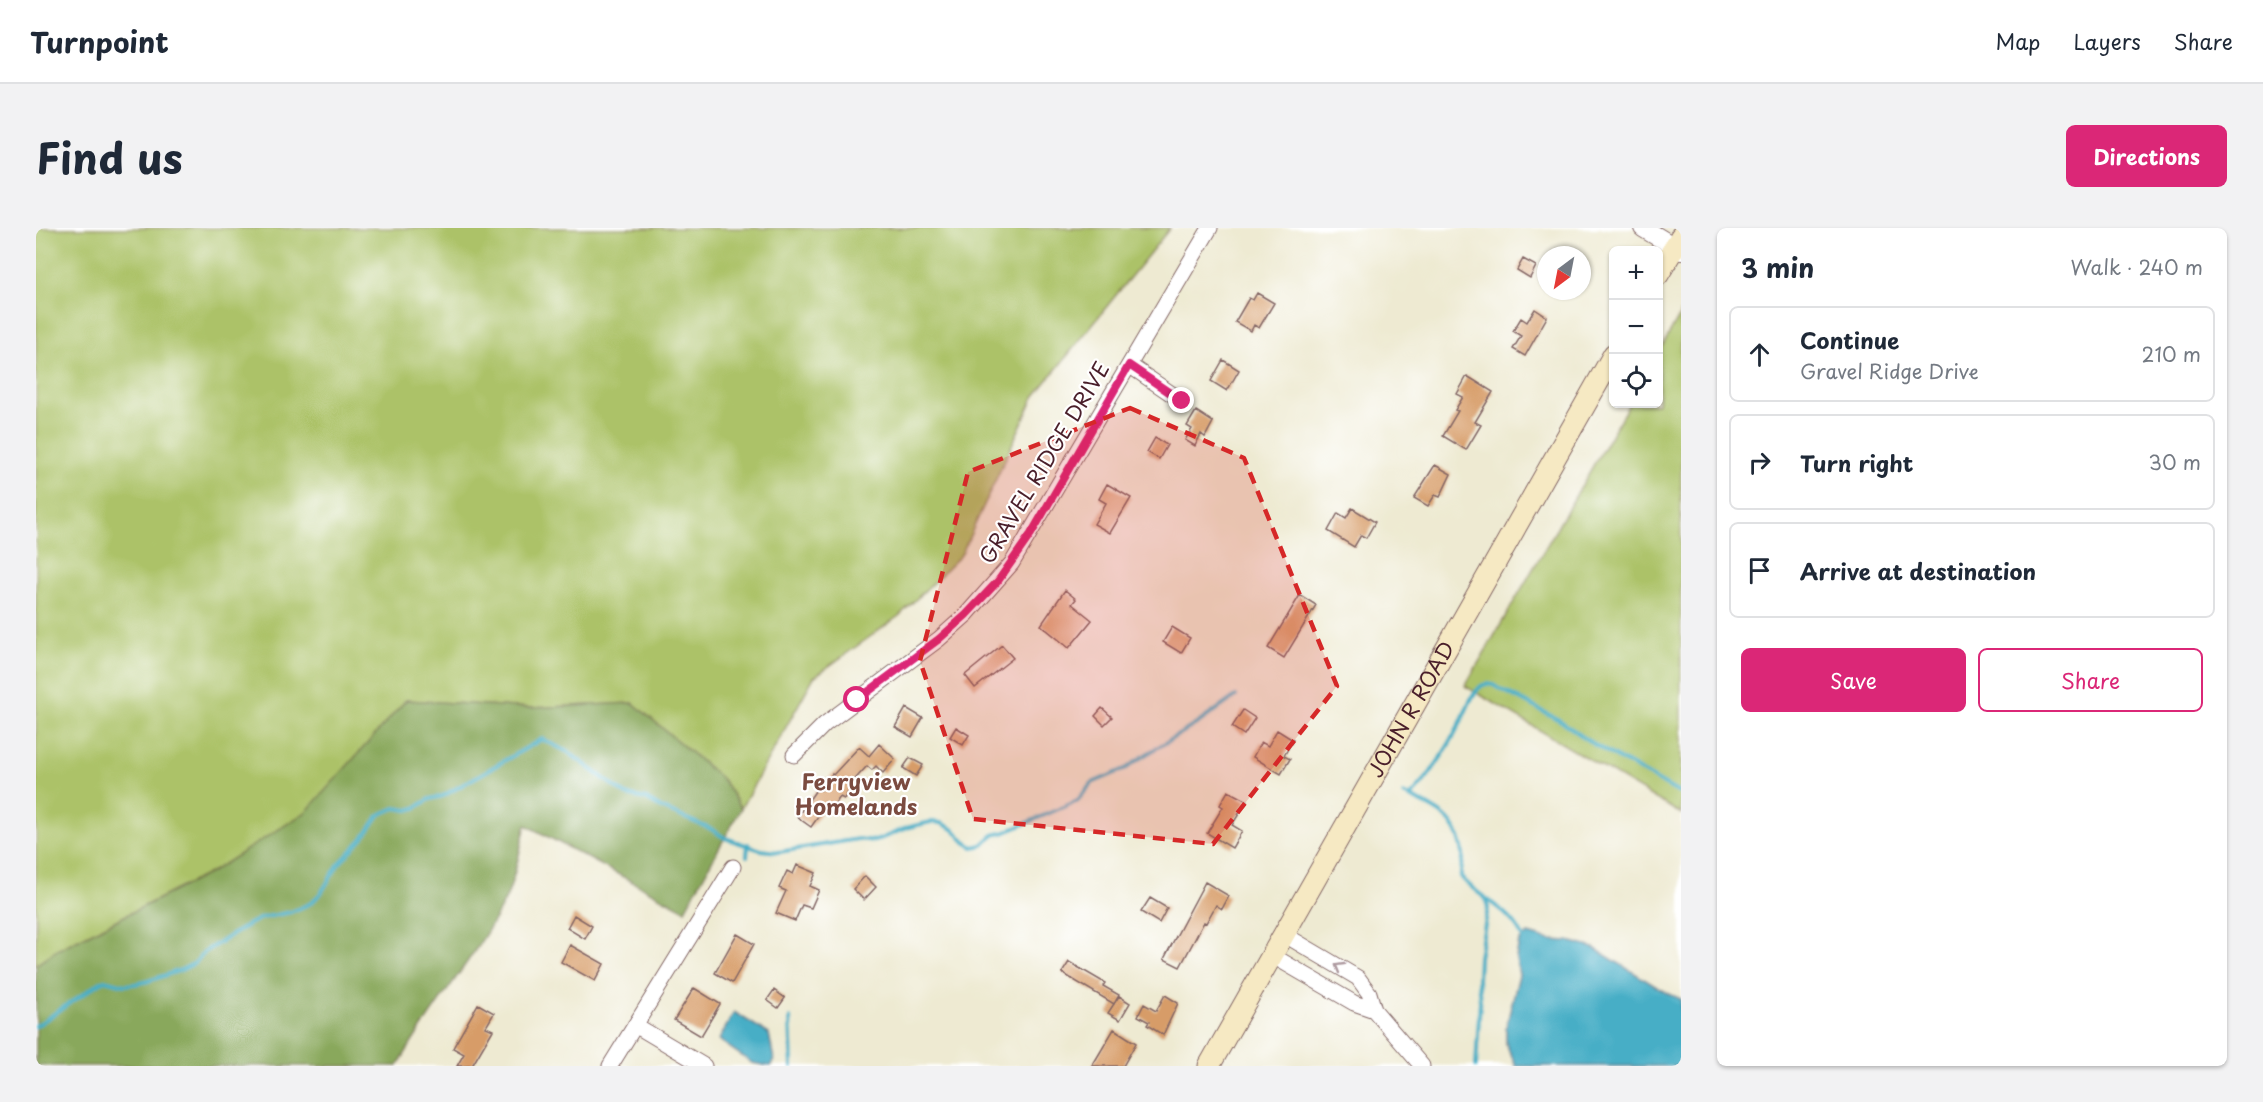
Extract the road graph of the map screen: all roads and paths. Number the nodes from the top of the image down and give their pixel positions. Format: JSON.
{"nodes":[{"id":1,"x":1210,"y":228,"type":"edge"},
{"id":2,"x":1642,"y":228,"type":"edge"},
{"id":3,"x":1679,"y":244,"type":"edge"},
{"id":4,"x":1663,"y":269,"type":"edge"},
{"id":5,"x":1609,"y":363,"type":"edge"},
{"id":6,"x":1129,"y":365,"type":"junction"},
{"id":7,"x":1182,"y":401,"type":"dead end"},
{"id":8,"x":794,"y":755,"type":"dead end"},
{"id":9,"x":733,"y":867,"type":"dead end"},
{"id":10,"x":1285,"y":935,"type":"junction"},
{"id":11,"x":1273,"y":956,"type":"junction"},
{"id":12,"x":1374,"y":1010,"type":"junction"},
{"id":13,"x":636,"y":1025,"type":"junction"},
{"id":14,"x":610,"y":1066,"type":"edge"},
{"id":15,"x":704,"y":1066,"type":"edge"},
{"id":16,"x":1209,"y":1066,"type":"edge"},
{"id":17,"x":1422,"y":1066,"type":"edge"}],
"edges":[{"from":1,"to":6,"type":"street","name":"GRAVEL RIDGE DRIVE"},
{"from":2,"to":3,"type":"street"},
{"from":3,"to":4,"type":"main road"},
{"from":5,"to":10,"type":"main road","name":"JOHN R ROAD"},
{"from":6,"to":7,"type":"street"},
{"from":6,"to":8,"type":"street","name":"GRAVEL RIDGE DRIVE"},
{"from":9,"to":13,"type":"street"},
{"from":10,"to":11,"type":"main road","name":"JOHN R ROAD"},
{"from":12,"to":10,"type":"street","one_way":true},
{"from":11,"to":12,"type":"street"},
{"from":11,"to":16,"type":"main road","name":"JOHN R ROAD"},
{"from":12,"to":17,"type":"street"},
{"from":13,"to":14,"type":"street"},
{"from":13,"to":15,"type":"street"}]}
